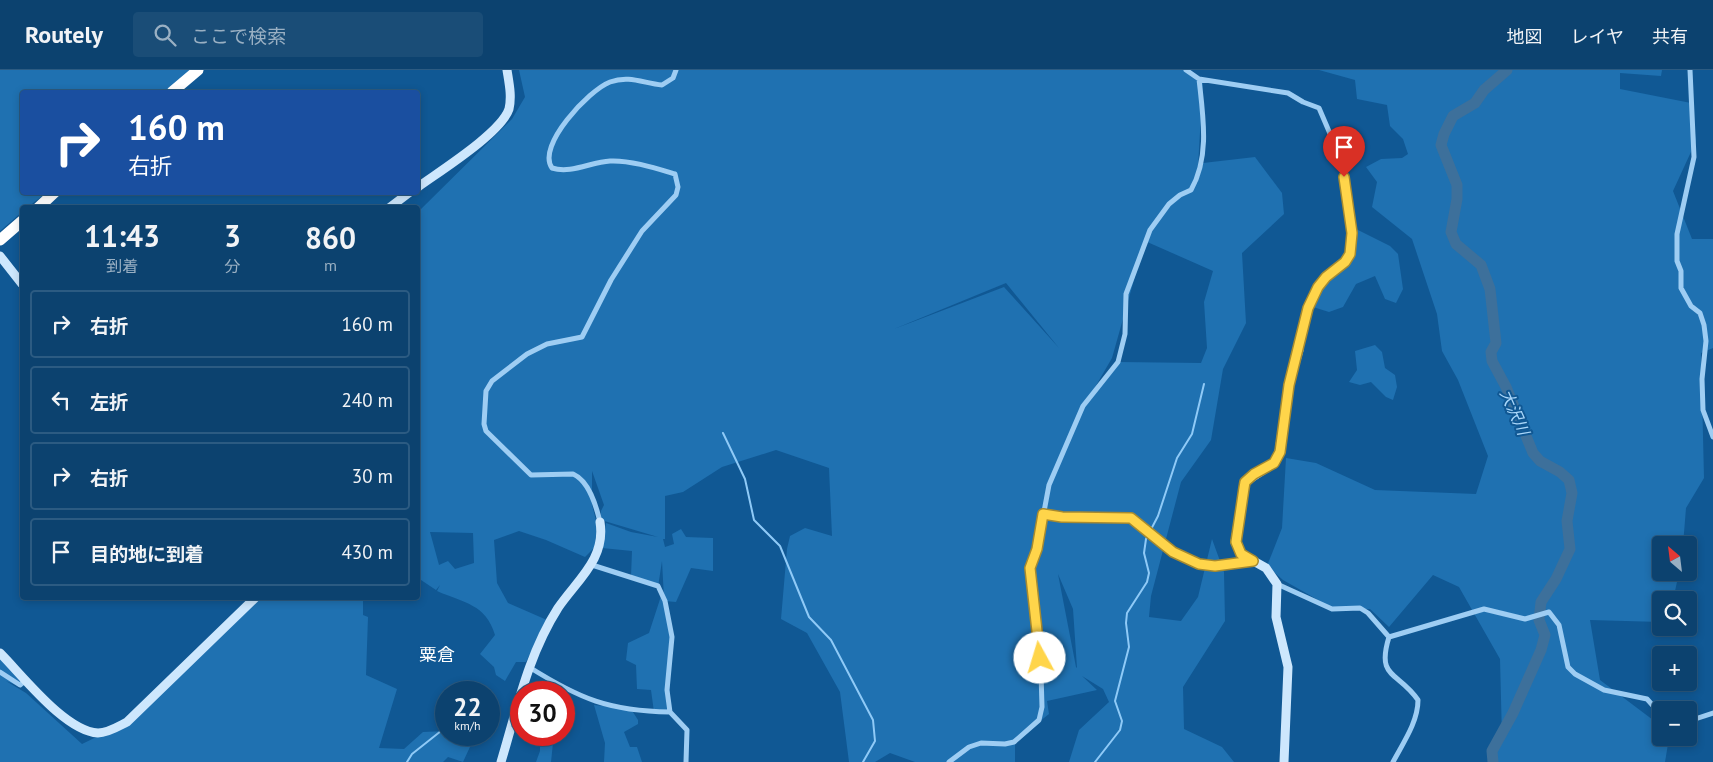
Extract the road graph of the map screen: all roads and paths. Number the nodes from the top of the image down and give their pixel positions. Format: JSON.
{"nodes":[{"id":1,"x":198,"y":70,"type":"edge"},
{"id":2,"x":507,"y":70,"type":"edge"},
{"id":3,"x":676,"y":70,"type":"edge"},
{"id":4,"x":1186,"y":70,"type":"edge"},
{"id":5,"x":1690,"y":70,"type":"edge"},
{"id":6,"x":1199,"y":79,"type":"junction"},
{"id":7,"x":174,"y":90,"type":"edge"},
{"id":8,"x":420,"y":186,"type":"edge"},
{"id":9,"x":53,"y":195,"type":"edge"},
{"id":10,"x":406,"y":195,"type":"edge"},
{"id":11,"x":41,"y":205,"type":"edge"},
{"id":12,"x":393,"y":205,"type":"edge"},
{"id":13,"x":20,"y":223,"type":"edge"},
{"id":14,"x":0,"y":240,"type":"edge"},
{"id":15,"x":0,"y":256,"type":"edge"},
{"id":16,"x":20,"y":281,"type":"edge"},
{"id":17,"x":1299,"y":350,"type":"joint"},
{"id":18,"x":1713,"y":437,"type":"edge"},
{"id":19,"x":1043,"y":514,"type":"junction"},
{"id":20,"x":600,"y":522,"type":"joint"},
{"id":21,"x":1253,"y":561,"type":"junction"},
{"id":22,"x":592,"y":565,"type":"junction"},
{"id":23,"x":1277,"y":584,"type":"junction"},
{"id":24,"x":252,"y":600,"type":"edge"},
{"id":25,"x":1389,"y":637,"type":"junction"},
{"id":26,"x":0,"y":653,"type":"edge"},
{"id":27,"x":530,"y":667,"type":"junction"},
{"id":28,"x":0,"y":672,"type":"edge"},
{"id":29,"x":27,"y":680,"type":"junction"},
{"id":30,"x":1652,"y":705,"type":"edge"},
{"id":31,"x":670,"y":712,"type":"junction"},
{"id":32,"x":1713,"y":713,"type":"edge"},
{"id":33,"x":1697,"y":718,"type":"edge"},
{"id":34,"x":502,"y":762,"type":"edge"},
{"id":35,"x":686,"y":762,"type":"edge"},
{"id":36,"x":949,"y":762,"type":"edge"},
{"id":37,"x":1284,"y":762,"type":"edge"},
{"id":38,"x":1392,"y":762,"type":"edge"}],
"edges":[{"from":1,"to":7,"type":"highway"},
{"from":2,"to":8,"type":"street"},
{"from":3,"to":20,"type":"street"},
{"from":4,"to":6,"type":"street"},
{"from":5,"to":18,"type":"street"},
{"from":6,"to":17,"type":"street"},
{"from":6,"to":19,"type":"street"},
{"from":9,"to":11,"type":"highway"},
{"from":10,"to":12,"type":"street"},
{"from":13,"to":14,"type":"highway"},
{"from":15,"to":16,"type":"street"},
{"from":17,"to":21,"type":"street"},
{"from":19,"to":21,"type":"street"},
{"from":19,"to":36,"type":"street"},
{"from":20,"to":22,"type":"street"},
{"from":21,"to":23,"type":"street"},
{"from":22,"to":27,"type":"street"},
{"from":22,"to":31,"type":"street"},
{"from":23,"to":25,"type":"street"},
{"from":23,"to":37,"type":"street"},
{"from":24,"to":29,"type":"street"},
{"from":25,"to":30,"type":"street"},
{"from":25,"to":38,"type":"street"},
{"from":26,"to":29,"type":"street"},
{"from":27,"to":31,"type":"street"},
{"from":27,"to":34,"type":"street"},
{"from":28,"to":29,"type":"street"},
{"from":31,"to":35,"type":"street"},
{"from":32,"to":33,"type":"street"}]}
